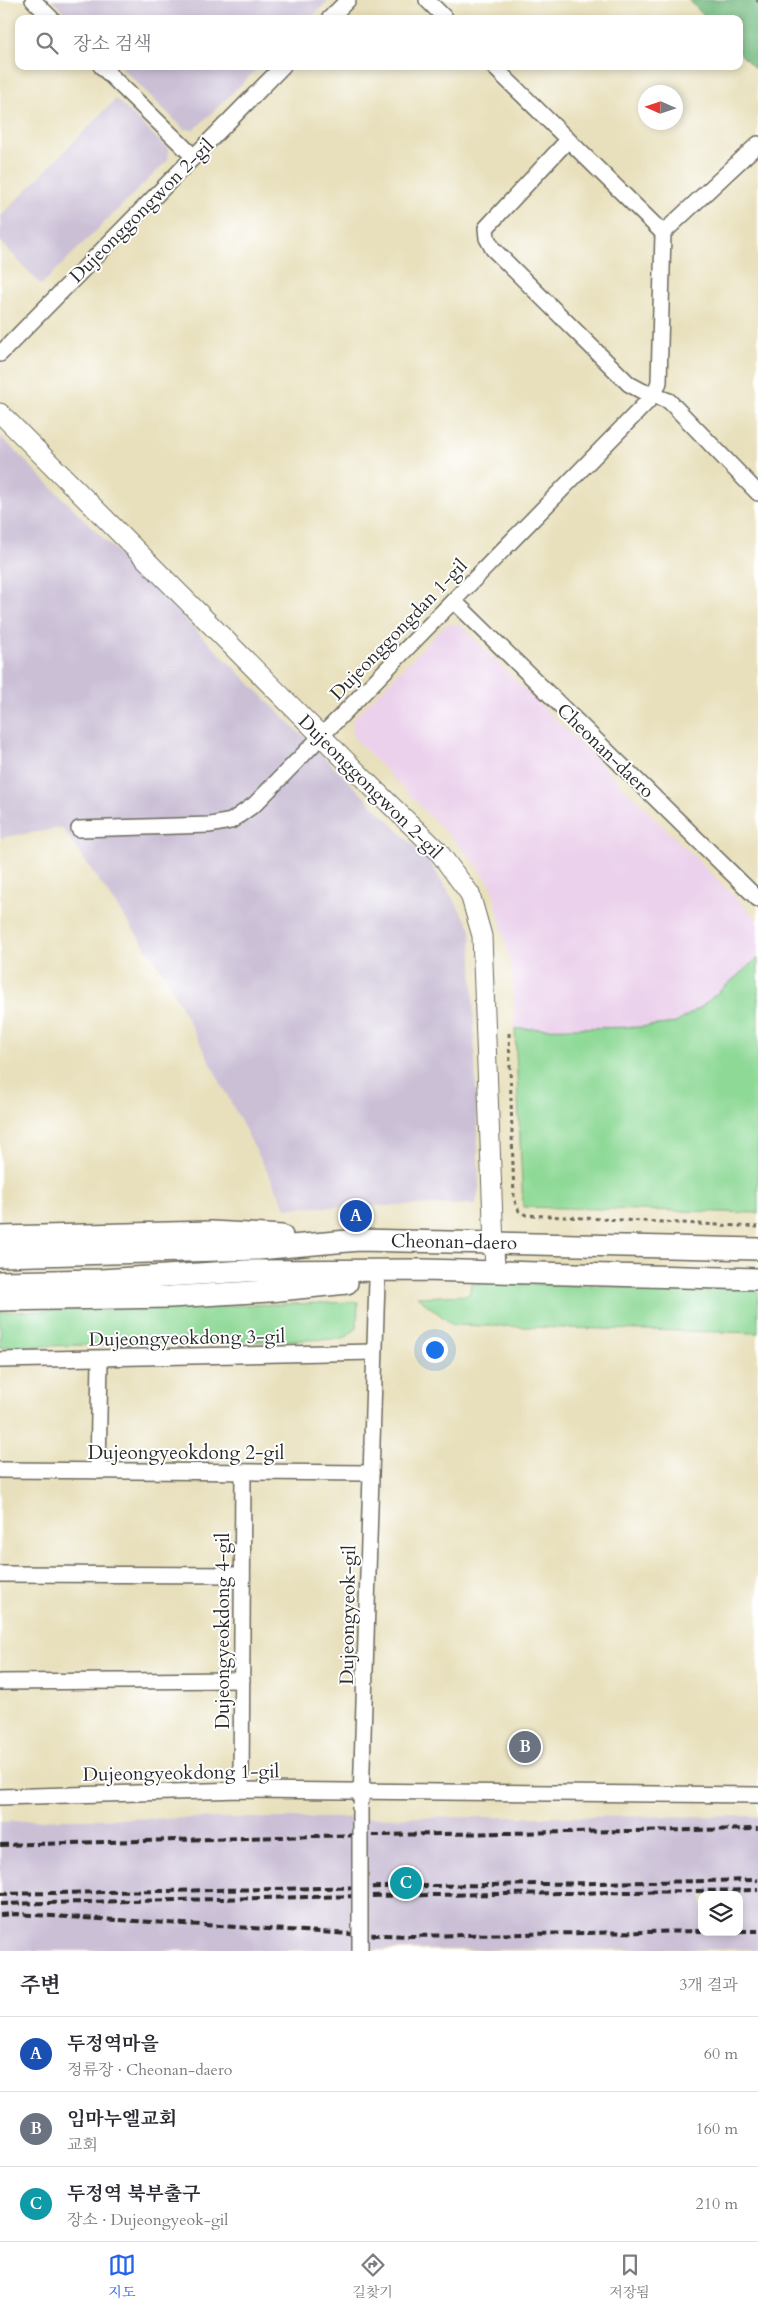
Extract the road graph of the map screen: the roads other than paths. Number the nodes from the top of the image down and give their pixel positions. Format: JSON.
{"nodes":[{"id":1,"x":33,"y":0,"type":"edge"},
{"id":2,"x":348,"y":0,"type":"edge"},
{"id":3,"x":427,"y":0,"type":"edge"},
{"id":4,"x":48,"y":15,"type":"edge"},
{"id":5,"x":333,"y":15,"type":"edge"},
{"id":6,"x":442,"y":15,"type":"edge"},
{"id":7,"x":105,"y":70,"type":"edge"},
{"id":8,"x":278,"y":70,"type":"edge"},
{"id":9,"x":498,"y":70,"type":"edge"},
{"id":10,"x":568,"y":140,"type":"junction"},
{"id":11,"x":758,"y":144,"type":"edge"},
{"id":12,"x":194,"y":156,"type":"junction"},
{"id":13,"x":663,"y":233,"type":"junction"},
{"id":14,"x":0,"y":354,"type":"edge"},
{"id":15,"x":654,"y":395,"type":"junction"},
{"id":16,"x":0,"y":413,"type":"edge"},
{"id":17,"x":758,"y":493,"type":"edge"},
{"id":18,"x":454,"y":601,"type":"junction"},
{"id":19,"x":321,"y":736,"type":"junction"},
{"id":20,"x":79,"y":829,"type":"dead end"},
{"id":21,"x":758,"y":899,"type":"edge"},
{"id":22,"x":0,"y":1237,"type":"edge"},
{"id":23,"x":359,"y":1240,"type":"junction"},
{"id":24,"x":494,"y":1242,"type":"junction"},
{"id":25,"x":758,"y":1249,"type":"edge"},
{"id":26,"x":0,"y":1256,"type":"edge"},
{"id":27,"x":423,"y":1270,"type":"junction"},
{"id":28,"x":495,"y":1272,"type":"junction"},
{"id":29,"x":758,"y":1279,"type":"edge"},
{"id":30,"x":377,"y":1280,"type":"junction"},
{"id":31,"x":0,"y":1282,"type":"edge"},
{"id":32,"x":0,"y":1300,"type":"edge"},
{"id":33,"x":374,"y":1352,"type":"junction"},
{"id":34,"x":100,"y":1359,"type":"junction"},
{"id":35,"x":0,"y":1360,"type":"edge"},
{"id":36,"x":0,"y":1470,"type":"edge"},
{"id":37,"x":98,"y":1471,"type":"junction"},
{"id":38,"x":243,"y":1472,"type":"junction"},
{"id":39,"x":371,"y":1473,"type":"junction"},
{"id":40,"x":0,"y":1574,"type":"edge"},
{"id":41,"x":242,"y":1575,"type":"junction"},
{"id":42,"x":242,"y":1680,"type":"junction"},
{"id":43,"x":0,"y":1682,"type":"edge"},
{"id":44,"x":241,"y":1790,"type":"junction"},
{"id":45,"x":362,"y":1790,"type":"junction"},
{"id":46,"x":758,"y":1795,"type":"edge"},
{"id":47,"x":0,"y":1797,"type":"edge"},
{"id":48,"x":360,"y":1951,"type":"edge"}],
"edges":[{"from":1,"to":4,"type":"street"},
{"from":2,"to":5,"type":"street"},
{"from":3,"to":6,"type":"street"},
{"from":7,"to":12,"type":"street"},
{"from":8,"to":12,"type":"street","name":"Dujeonggongwon 2-gil"},
{"from":9,"to":10,"type":"street"},
{"from":10,"to":13,"type":"street"},
{"from":10,"to":15,"type":"street"},
{"from":11,"to":13,"type":"street"},
{"from":12,"to":14,"type":"street","name":"Dujeonggongwon 2-gil"},
{"from":13,"to":15,"type":"street"},
{"from":15,"to":17,"type":"street"},
{"from":15,"to":18,"type":"street","name":"Dujeonggongdan 1-gil"},
{"from":16,"to":19,"type":"street","name":"Dujeonggongwon 2-gil"},
{"from":18,"to":19,"type":"street","name":"Dujeonggongdan 1-gil"},
{"from":18,"to":21,"type":"street","name":"Cheonan-daero"},
{"from":19,"to":20,"type":"street","name":"Dujeonggongdan 1-gil"},
{"from":19,"to":24,"type":"street","name":"Dujeonggongwon 2-gil"},
{"from":22,"to":23,"type":"main road"},
{"from":23,"to":24,"type":"main road","name":"Cheonan-daero"},
{"from":23,"to":26,"type":"main road","name":"Cheonan-daero"},
{"from":24,"to":25,"type":"main road","name":"Cheonan-daero"},
{"from":24,"to":28,"type":"street","name":"Dujeonggongwon 2-gil"},
{"from":27,"to":28,"type":"main road","name":"Cheonan-daero"},
{"from":27,"to":30,"type":"main road"},
{"from":27,"to":31,"type":"main road","name":"Cheonan-daero"},
{"from":28,"to":29,"type":"main road","name":"Cheonan-daero"},
{"from":30,"to":32,"type":"main road"},
{"from":30,"to":33,"type":"street","name":"Dujeongyeok-gil"},
{"from":33,"to":34,"type":"street","name":"Dujeongyeokdong 3-gil"},
{"from":33,"to":39,"type":"street","name":"Dujeongyeok-gil"},
{"from":34,"to":35,"type":"street","name":"Dujeongyeokdong 3-gil"},
{"from":34,"to":37,"type":"street"},
{"from":36,"to":37,"type":"street","name":"Dujeongyeokdong 2-gil"},
{"from":37,"to":38,"type":"street","name":"Dujeongyeokdong 2-gil"},
{"from":38,"to":39,"type":"street","name":"Dujeongyeokdong 2-gil"},
{"from":38,"to":41,"type":"street","name":"Dujeongyeokdong 4-gil"},
{"from":39,"to":45,"type":"street","name":"Dujeongyeok-gil"},
{"from":40,"to":41,"type":"street"},
{"from":41,"to":42,"type":"street","name":"Dujeongyeokdong 4-gil"},
{"from":42,"to":43,"type":"street"},
{"from":42,"to":44,"type":"street","name":"Dujeongyeokdong 4-gil"},
{"from":44,"to":45,"type":"street","name":"Dujeongyeokdong 1-gil"},
{"from":44,"to":47,"type":"street","name":"Dujeongyeokdong 1-gil"},
{"from":45,"to":46,"type":"street","name":"Dujeongyeokdong 1-gil"},
{"from":45,"to":48,"type":"street","name":"Dujeongyeok-gil","bridge":true}]}
